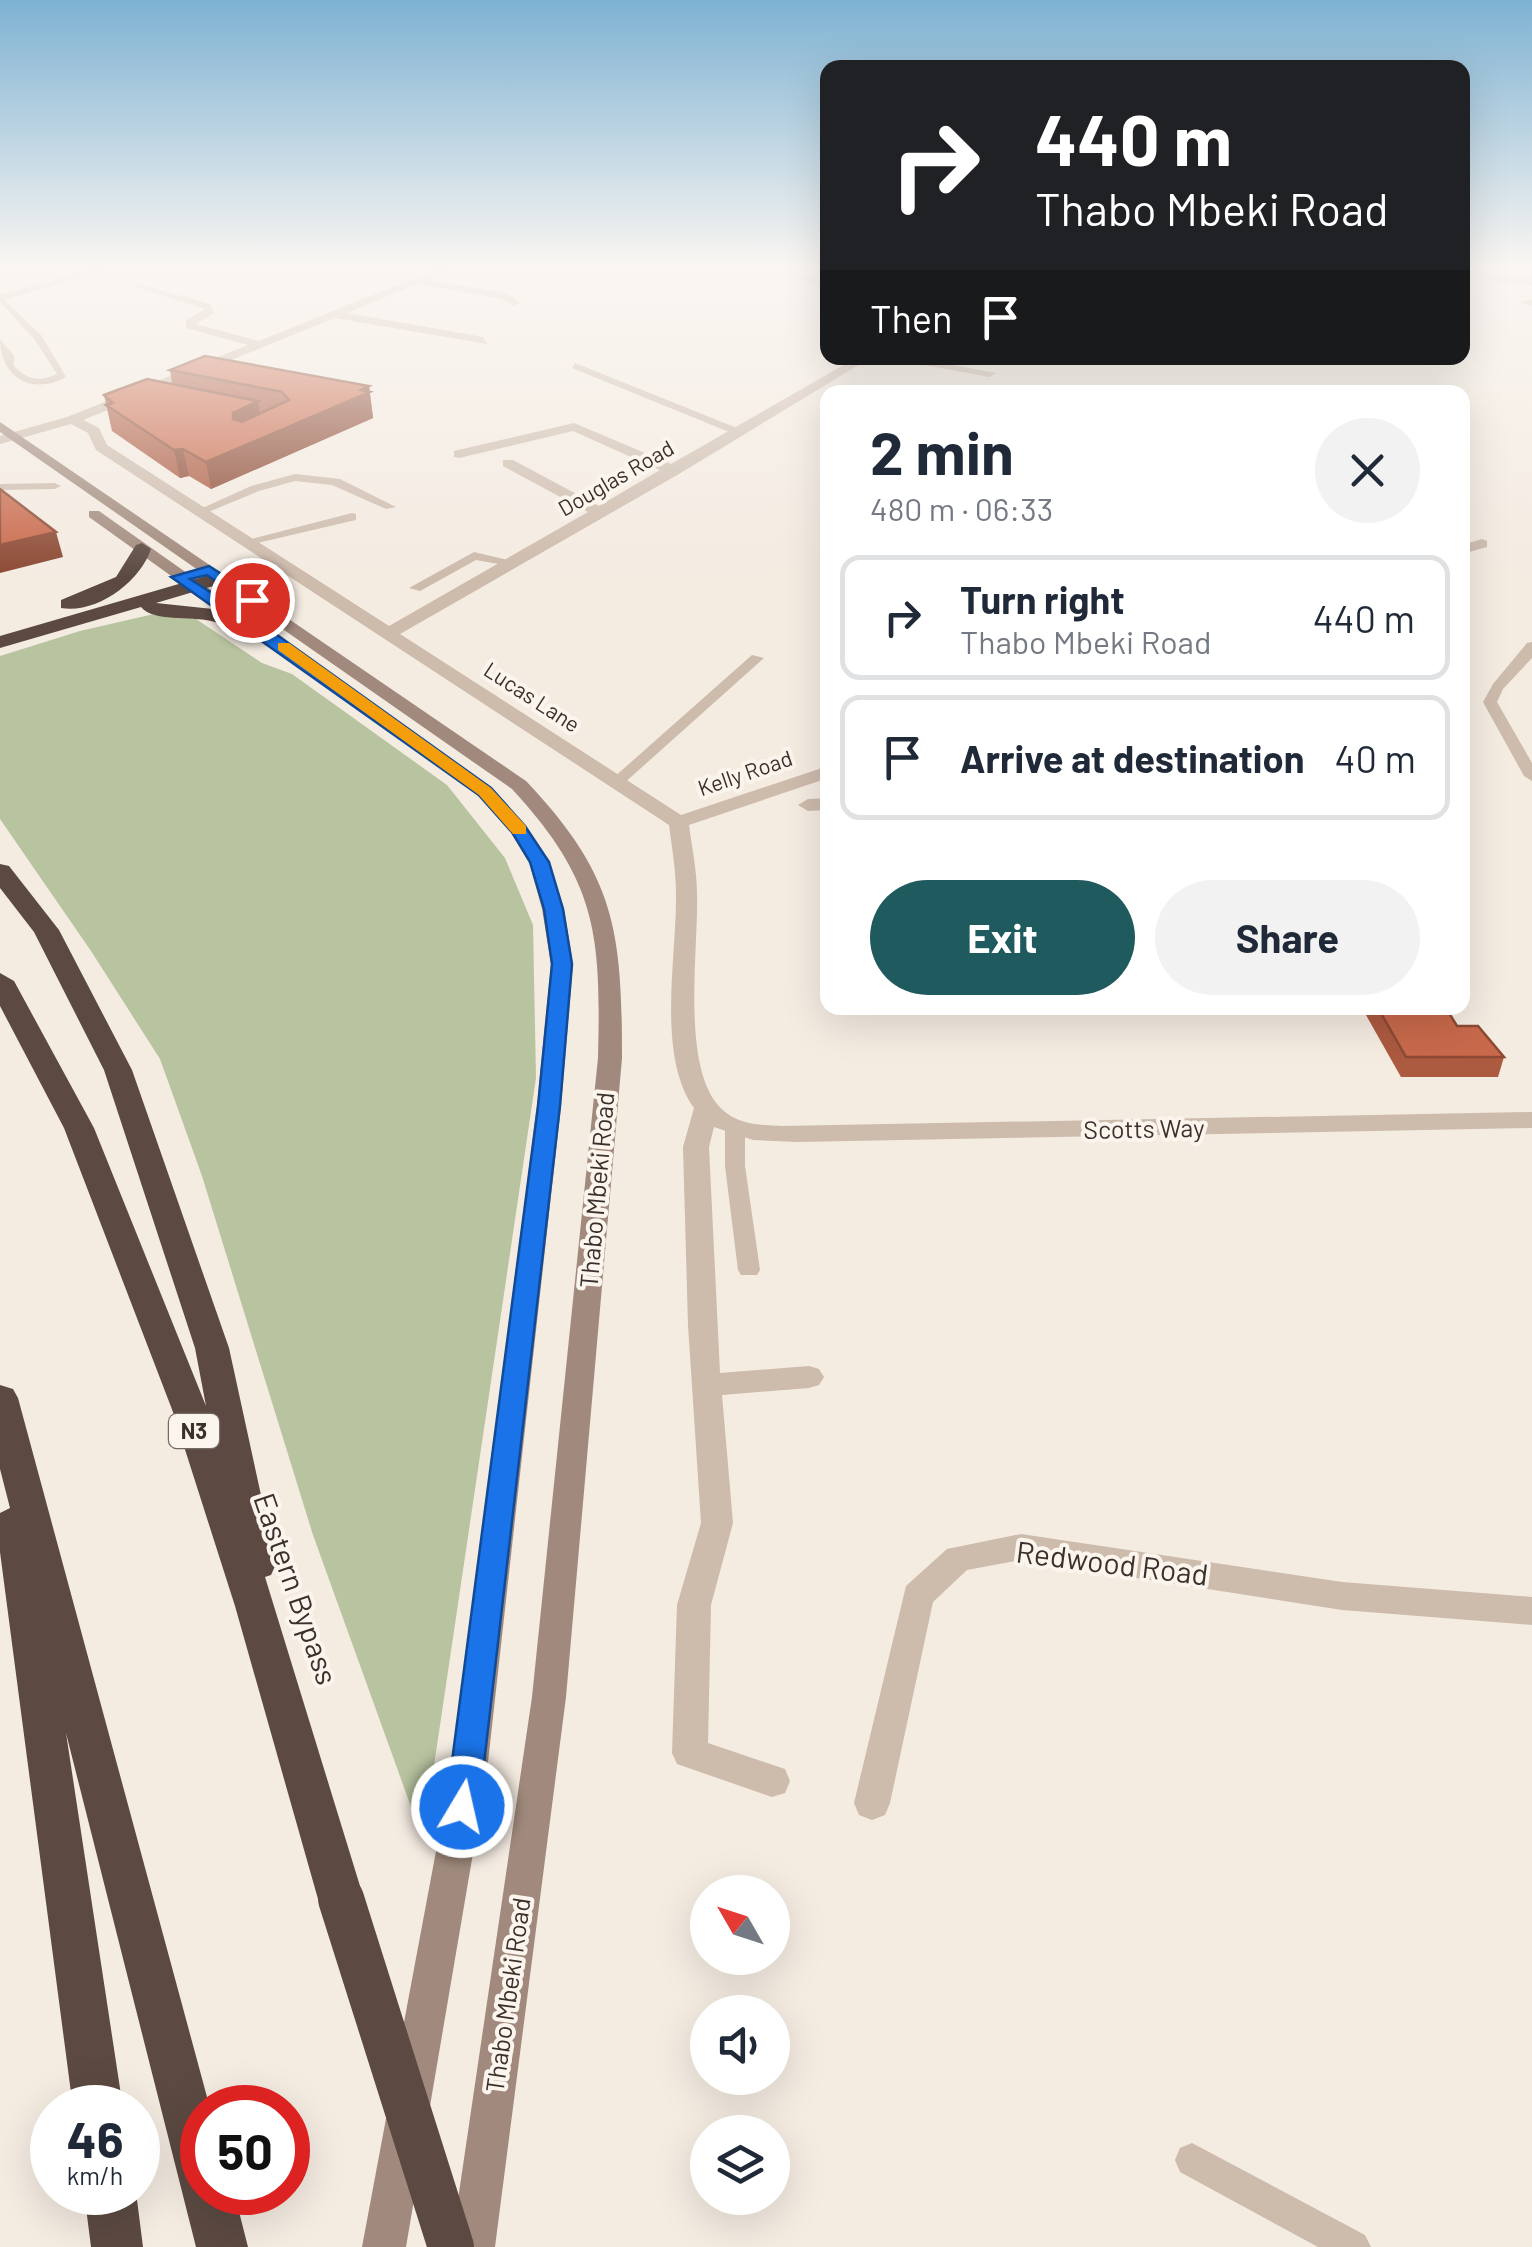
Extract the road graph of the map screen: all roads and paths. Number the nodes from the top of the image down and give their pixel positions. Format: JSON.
{"nodes":[{"id":1,"x":11,"y":368,"type":"edge"},
{"id":2,"x":60,"y":368,"type":"edge"},
{"id":3,"x":199,"y":368,"type":"edge"},
{"id":4,"x":580,"y":368,"type":"edge"},
{"id":5,"x":847,"y":368,"type":"edge"},
{"id":6,"x":956,"y":368,"type":"edge"},
{"id":7,"x":990,"y":373,"type":"dead end"},
{"id":8,"x":135,"y":394,"type":"junction"},
{"id":9,"x":163,"y":399,"type":"edge"},
{"id":10,"x":72,"y":420,"type":"junction"},
{"id":11,"x":738,"y":432,"type":"junction"},
{"id":12,"x":4,"y":437,"type":"edge"},
{"id":13,"x":459,"y":454,"type":"dead end"},
{"id":14,"x":508,"y":462,"type":"dead end"},
{"id":15,"x":674,"y":470,"type":"junction"},
{"id":16,"x":55,"y":486,"type":"junction"},
{"id":17,"x":0,"y":487,"type":"edge"},
{"id":18,"x":390,"y":507,"type":"dead end"},
{"id":19,"x":202,"y":511,"type":"junction"},
{"id":20,"x":602,"y":513,"type":"junction"},
{"id":21,"x":352,"y":516,"type":"dead end"},
{"id":22,"x":249,"y":541,"type":"junction"},
{"id":23,"x":1482,"y":544,"type":"dead end"},
{"id":24,"x":1470,"y":548,"type":"edge"},
{"id":25,"x":142,"y":549,"type":"junction"},
{"id":26,"x":515,"y":564,"type":"junction"},
{"id":27,"x":200,"y":578,"type":"junction"},
{"id":28,"x":415,"y":588,"type":"dead end"},
{"id":29,"x":50,"y":619,"type":"junction"},
{"id":30,"x":0,"y":625,"type":"edge"},
{"id":31,"x":388,"y":634,"type":"junction"},
{"id":32,"x":267,"y":635,"type":"junction"},
{"id":33,"x":0,"y":642,"type":"edge"},
{"id":34,"x":1532,"y":646,"type":"edge"},
{"id":35,"x":757,"y":658,"type":"dead end"},
{"id":36,"x":820,"y":775,"type":"edge"},
{"id":37,"x":1532,"y":776,"type":"edge"},
{"id":38,"x":616,"y":782,"type":"junction"},
{"id":39,"x":679,"y":822,"type":"junction"},
{"id":40,"x":0,"y":870,"type":"edge"},
{"id":41,"x":0,"y":981,"type":"edge"},
{"id":42,"x":706,"y":1109,"type":"junction"},
{"id":43,"x":1532,"y":1120,"type":"edge"},
{"id":44,"x":746,"y":1130,"type":"junction"},
{"id":45,"x":749,"y":1270,"type":"dead end"},
{"id":46,"x":810,"y":1377,"type":"dead end"},
{"id":47,"x":706,"y":1385,"type":"junction"},
{"id":48,"x":0,"y":1398,"type":"edge"},
{"id":49,"x":0,"y":1412,"type":"edge"},
{"id":50,"x":1532,"y":1611,"type":"edge"},
{"id":51,"x":284,"y":1692,"type":"junction"},
{"id":52,"x":772,"y":1781,"type":"dead end"},
{"id":53,"x":872,"y":1803,"type":"dead end"},
{"id":54,"x":95,"y":2085,"type":"edge"},
{"id":55,"x":180,"y":2089,"type":"edge"},
{"id":56,"x":1192,"y":2160,"type":"dead end"},
{"id":57,"x":113,"y":2215,"type":"edge"},
{"id":58,"x":214,"y":2215,"type":"edge"},
{"id":59,"x":117,"y":2247,"type":"edge"},
{"id":60,"x":222,"y":2247,"type":"edge"},
{"id":61,"x":384,"y":2247,"type":"edge"},
{"id":62,"x":450,"y":2247,"type":"edge"},
{"id":63,"x":473,"y":2247,"type":"edge"},
{"id":64,"x":1353,"y":2247,"type":"edge"}],
"edges":[{"from":1,"to":2,"type":"lane"},
{"from":3,"to":8,"type":"street"},
{"from":4,"to":11,"type":"lane"},
{"from":5,"to":11,"type":"street","name":"Douglas Road"},
{"from":6,"to":7,"type":"street"},
{"from":8,"to":9,"type":"lane"},
{"from":8,"to":10,"type":"street"},
{"from":10,"to":12,"type":"street"},
{"from":10,"to":19,"type":"street","name":"Lucas Lane"},
{"from":11,"to":15,"type":"street","name":"Douglas Road"},
{"from":12,"to":16,"type":"main road","name":"Thabo Mbeki Road"},
{"from":12,"to":27,"type":"main road","name":"Thabo Mbeki Road"},
{"from":13,"to":15,"type":"street"},
{"from":14,"to":20,"type":"street"},
{"from":15,"to":20,"type":"street","name":"Douglas Road"},
{"from":16,"to":17,"type":"lane"},
{"from":16,"to":25,"type":"main road","name":"Thabo Mbeki Road"},
{"from":18,"to":19,"type":"lane"},
{"from":19,"to":22,"type":"street","name":"Lucas Lane"},
{"from":20,"to":26,"type":"street","name":"Douglas Road"},
{"from":21,"to":22,"type":"lane"},
{"from":22,"to":31,"type":"street","name":"Lucas Lane"},
{"from":23,"to":24,"type":"street"},
{"from":25,"to":27,"type":"main road","name":"Thabo Mbeki Road"},
{"from":25,"to":29,"type":"highway"},
{"from":26,"to":28,"type":"lane"},
{"from":26,"to":31,"type":"street","name":"Douglas Road"},
{"from":27,"to":29,"type":"highway"},
{"from":27,"to":32,"type":"main road","name":"Thabo Mbeki Road"},
{"from":27,"to":63,"type":"main road","name":"Thabo Mbeki Road"},
{"from":29,"to":30,"type":"highway"},
{"from":29,"to":32,"type":"highway"},
{"from":29,"to":33,"type":"highway"},
{"from":31,"to":38,"type":"street","name":"Lucas Lane"},
{"from":32,"to":61,"type":"main road","name":"Thabo Mbeki Road"},
{"from":34,"to":37,"type":"lane"},
{"from":35,"to":38,"type":"lane"},
{"from":36,"to":39,"type":"street","name":"Kelly Road"},
{"from":38,"to":39,"type":"street","name":"Lucas Lane"},
{"from":39,"to":42,"type":"street"},
{"from":40,"to":51,"type":"highway"},
{"from":41,"to":51,"type":"highway","name":"Eastern Bypass","number":"N3"},
{"from":42,"to":44,"type":"street"},
{"from":42,"to":47,"type":"street"},
{"from":43,"to":44,"type":"street","name":"Scotts Way"},
{"from":44,"to":45,"type":"lane"},
{"from":46,"to":47,"type":"street"},
{"from":47,"to":52,"type":"street"},
{"from":48,"to":55,"type":"highway"},
{"from":49,"to":54,"type":"highway"},
{"from":50,"to":53,"type":"street","name":"Redwood Road"},
{"from":51,"to":62,"type":"highway","name":"Eastern Bypass","number":"N3","bridge":true},
{"from":56,"to":64,"type":"lane"},
{"from":57,"to":59,"type":"highway"},
{"from":58,"to":60,"type":"highway"}]}
